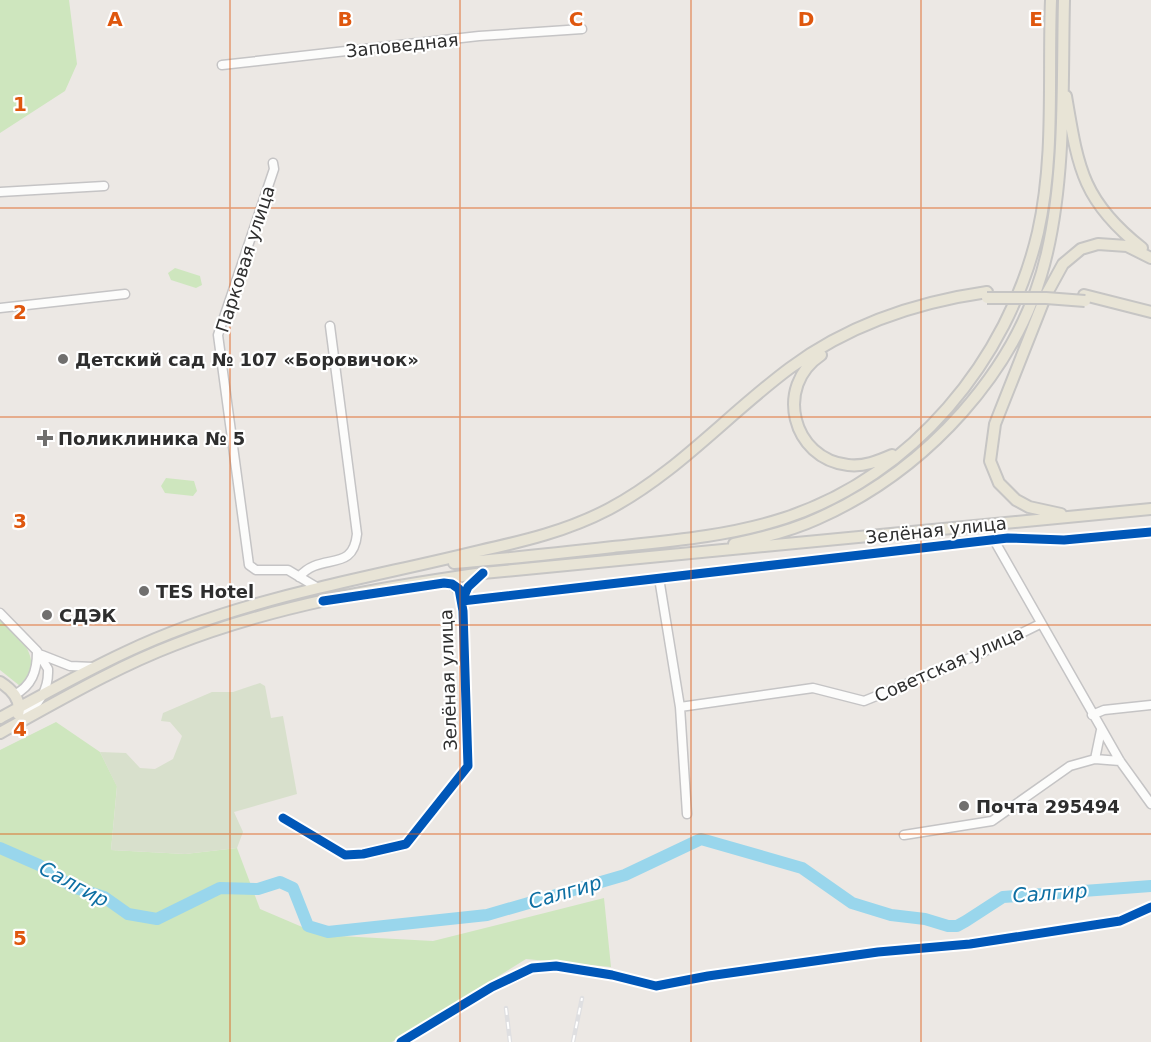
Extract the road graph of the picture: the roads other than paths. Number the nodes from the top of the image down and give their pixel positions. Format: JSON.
{"nodes":[{"id":1,"x":1051,"y":0,"type":"edge"},
{"id":2,"x":1064,"y":0,"type":"edge"},
{"id":3,"x":582,"y":29,"type":"dead end"},
{"id":4,"x":222,"y":65,"type":"dead end"},
{"id":5,"x":1062,"y":72,"type":"junction"},
{"id":6,"x":273,"y":163,"type":"dead end"},
{"id":7,"x":104,"y":186,"type":"dead end"},
{"id":8,"x":0,"y":192,"type":"edge"},
{"id":9,"x":1151,"y":256,"type":"edge"},
{"id":10,"x":124,"y":294,"type":"dead end"},
{"id":11,"x":987,"y":295,"type":"junction"},
{"id":12,"x":1084,"y":298,"type":"junction"},
{"id":13,"x":0,"y":308,"type":"edge"},
{"id":14,"x":1151,"y":312,"type":"edge"},
{"id":15,"x":1151,"y":317,"type":"edge"},
{"id":16,"x":330,"y":326,"type":"dead end"},
{"id":17,"x":904,"y":451,"type":"junction"},
{"id":18,"x":1151,"y":508,"type":"edge"},
{"id":19,"x":1074,"y":516,"type":"junction"},
{"id":20,"x":1151,"y":532,"type":"edge"},
{"id":21,"x":994,"y":540,"type":"junction"},
{"id":22,"x":708,"y":551,"type":"junction"},
{"id":23,"x":421,"y":566,"type":"junction"},
{"id":24,"x":483,"y":573,"type":"junction"},
{"id":25,"x":299,"y":577,"type":"junction"},
{"id":26,"x":659,"y":578,"type":"junction"},
{"id":27,"x":318,"y":588,"type":"junction"},
{"id":28,"x":461,"y":598,"type":"junction"},
{"id":29,"x":323,"y":601,"type":"junction"},
{"id":30,"x":0,"y":613,"type":"edge"},
{"id":31,"x":1040,"y":624,"type":"junction"},
{"id":32,"x":37,"y":651,"type":"junction"},
{"id":33,"x":100,"y":666,"type":"junction"},
{"id":34,"x":0,"y":682,"type":"edge"},
{"id":35,"x":14,"y":695,"type":"junction"},
{"id":36,"x":43,"y":695,"type":"junction"},
{"id":37,"x":1151,"y":705,"type":"edge"},
{"id":38,"x":20,"y":707,"type":"junction"},
{"id":39,"x":680,"y":707,"type":"junction"},
{"id":40,"x":1092,"y":715,"type":"junction"},
{"id":41,"x":2,"y":726,"type":"edge"},
{"id":42,"x":1101,"y":729,"type":"junction"},
{"id":43,"x":1095,"y":759,"type":"junction"},
{"id":44,"x":1120,"y":761,"type":"junction"},
{"id":45,"x":1151,"y":804,"type":"edge"},
{"id":46,"x":687,"y":814,"type":"dead end"},
{"id":47,"x":283,"y":818,"type":"dead end"},
{"id":48,"x":904,"y":835,"type":"dead end"},
{"id":49,"x":1151,"y":907,"type":"edge"},
{"id":50,"x":401,"y":1042,"type":"edge"}],
"edges":[{"from":1,"to":17,"type":"main road"},
{"from":2,"to":5,"type":"main road"},
{"from":3,"to":4,"type":"street","name":"Заповедная"},
{"from":5,"to":9,"type":"main road"},
{"from":5,"to":22,"type":"main road"},
{"from":6,"to":25,"type":"street","name":"Парковая улица"},
{"from":7,"to":8,"type":"street"},
{"from":9,"to":19,"type":"main road"},
{"from":10,"to":13,"type":"street"},
{"from":11,"to":12,"type":"main road","bridge":true},
{"from":11,"to":17,"type":"main road"},
{"from":11,"to":23,"type":"main road"},
{"from":12,"to":14,"type":"main road"},
{"from":12,"to":15,"type":"main road"},
{"from":16,"to":25,"type":"street"},
{"from":17,"to":23,"type":"main road"},
{"from":18,"to":19,"type":"main road","name":"Зелёная улица"},
{"from":19,"to":22,"type":"main road","name":"Зелёная улица"},
{"from":20,"to":21,"type":"street"},
{"from":21,"to":26,"type":"street"},
{"from":21,"to":31,"type":"street"},
{"from":22,"to":24,"type":"main road","name":"Зелёная улица"},
{"from":23,"to":27,"type":"main road"},
{"from":24,"to":28,"type":"street"},
{"from":24,"to":29,"type":"main road","name":"Зелёная улица"},
{"from":25,"to":27,"type":"street","name":"Парковая улица"},
{"from":26,"to":28,"type":"street"},
{"from":26,"to":39,"type":"street"},
{"from":27,"to":33,"type":"main road"},
{"from":28,"to":29,"type":"street","name":"Зелёная улица"},
{"from":28,"to":47,"type":"street","name":"Зелёная улица"},
{"from":29,"to":41,"type":"main road","name":"Зелёная улица"},
{"from":30,"to":32,"type":"street"},
{"from":31,"to":39,"type":"street","name":"Советская улица"},
{"from":31,"to":40,"type":"street"},
{"from":32,"to":33,"type":"street"},
{"from":32,"to":35,"type":"street"},
{"from":32,"to":36,"type":"street"},
{"from":33,"to":36,"type":"main road"},
{"from":34,"to":35,"type":"main road"},
{"from":35,"to":38,"type":"main road"},
{"from":36,"to":38,"type":"main road"},
{"from":36,"to":41,"type":"street"},
{"from":37,"to":40,"type":"street"},
{"from":38,"to":41,"type":"main road"},
{"from":39,"to":46,"type":"street"},
{"from":40,"to":42,"type":"street"},
{"from":42,"to":43,"type":"street"},
{"from":42,"to":44,"type":"street"},
{"from":43,"to":44,"type":"street"},
{"from":43,"to":48,"type":"street"},
{"from":44,"to":45,"type":"street"},
{"from":49,"to":50,"type":"street"}]}
